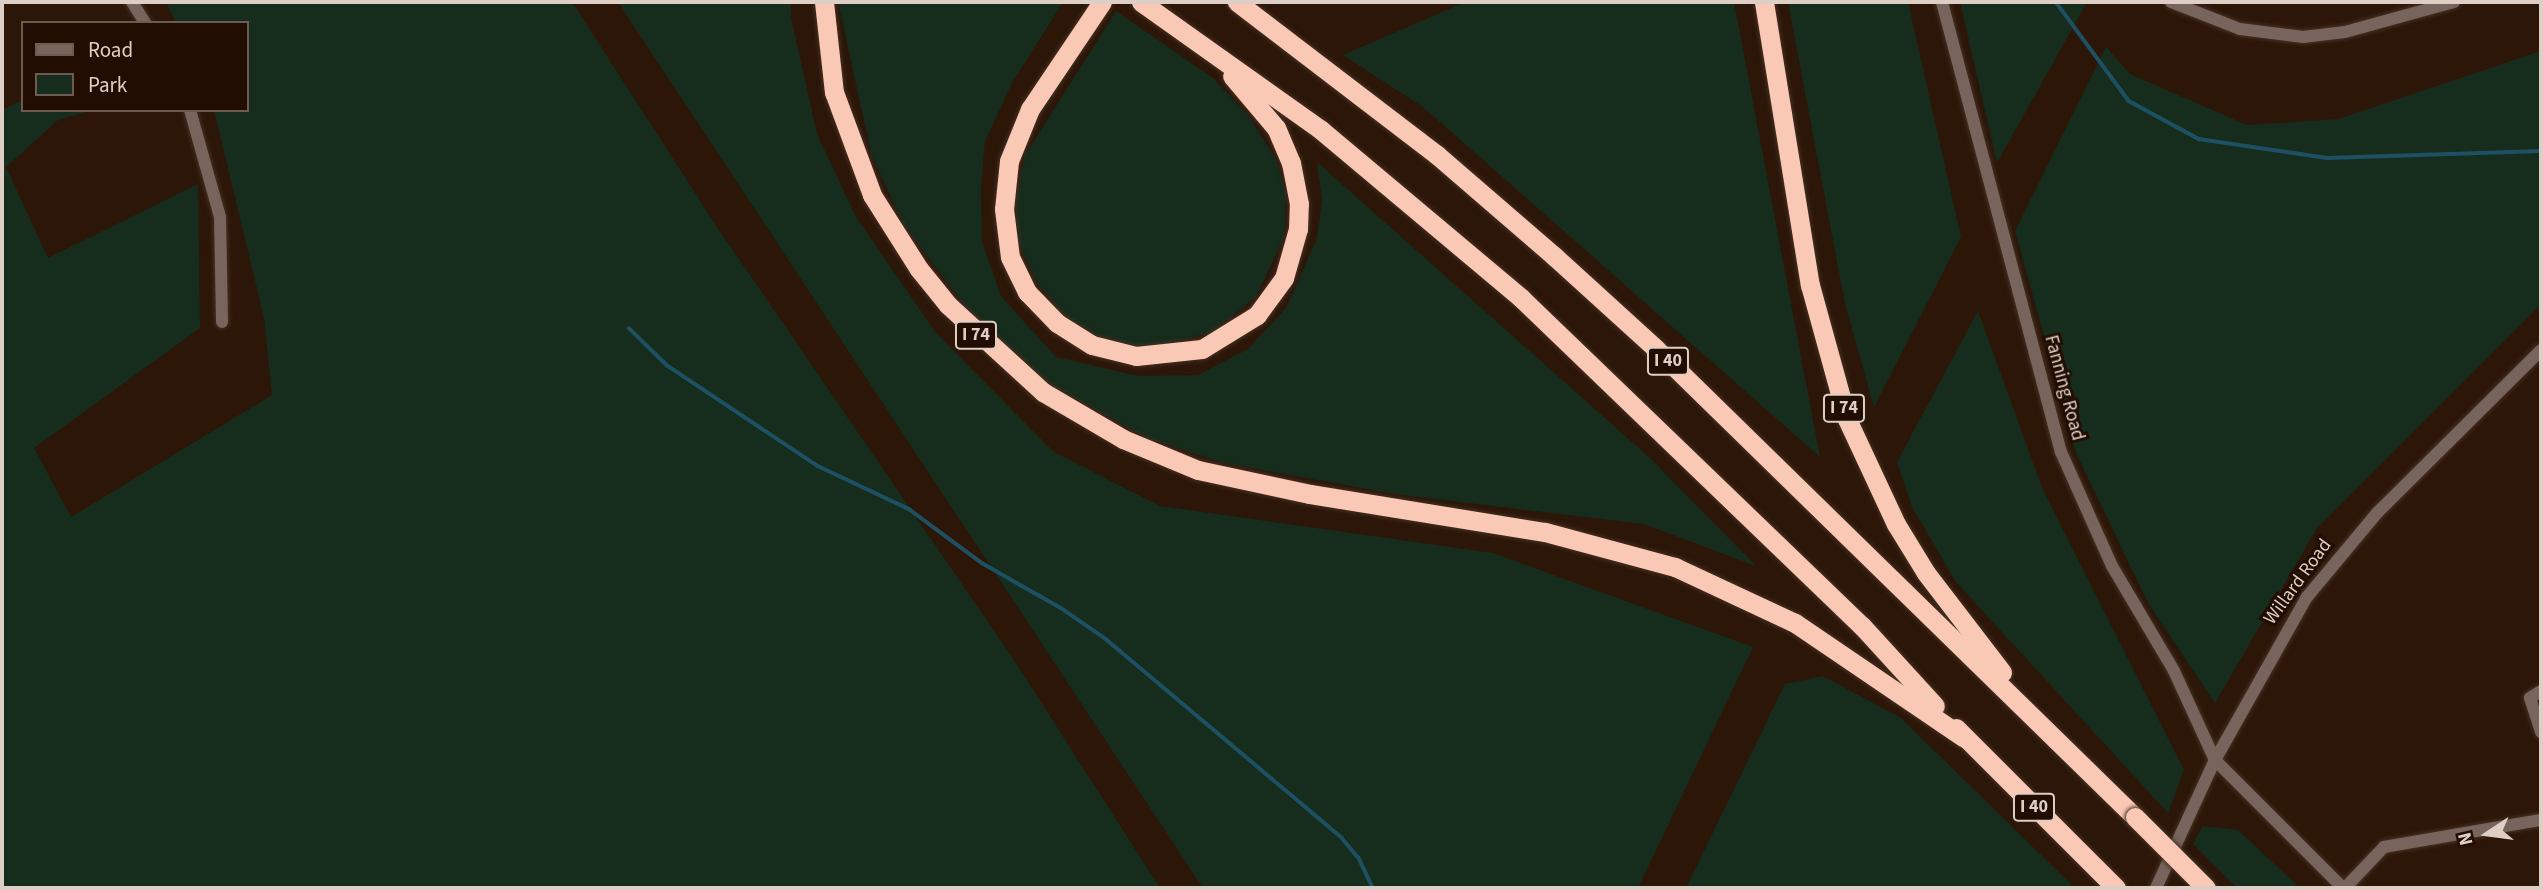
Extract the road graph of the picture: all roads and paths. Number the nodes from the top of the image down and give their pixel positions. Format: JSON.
{"nodes":[{"id":1,"x":132,"y":2,"type":"edge"},
{"id":2,"x":824,"y":2,"type":"edge"},
{"id":3,"x":1102,"y":2,"type":"edge"},
{"id":4,"x":1142,"y":2,"type":"edge"},
{"id":5,"x":1237,"y":2,"type":"edge"},
{"id":6,"x":1763,"y":2,"type":"edge"},
{"id":7,"x":1942,"y":2,"type":"edge"},
{"id":8,"x":2171,"y":2,"type":"edge"},
{"id":9,"x":2454,"y":2,"type":"edge"},
{"id":10,"x":144,"y":21,"type":"edge"},
{"id":11,"x":1208,"y":49,"type":"junction"},
{"id":12,"x":191,"y":112,"type":"edge"},
{"id":13,"x":222,"y":322,"type":"dead end"},
{"id":14,"x":2541,"y":350,"type":"edge"},
{"id":15,"x":2541,"y":691,"type":"edge"},
{"id":16,"x":2541,"y":732,"type":"edge"},
{"id":17,"x":1965,"y":738,"type":"junction"},
{"id":18,"x":2071,"y":752,"type":"junction"},
{"id":19,"x":2215,"y":760,"type":"junction"},
{"id":20,"x":2541,"y":820,"type":"edge"},
{"id":21,"x":2110,"y":883,"type":"edge"},
{"id":22,"x":2156,"y":888,"type":"edge"},
{"id":23,"x":2206,"y":888,"type":"edge"},
{"id":24,"x":2344,"y":888,"type":"edge"}],
"edges":[{"from":1,"to":10,"type":"street"},
{"from":2,"to":17,"type":"highway","number":"I 74"},
{"from":3,"to":11,"type":"highway"},
{"from":4,"to":11,"type":"highway","number":"I 40"},
{"from":5,"to":18,"type":"highway","number":"I 40"},
{"from":6,"to":18,"type":"highway","number":"I 74"},
{"from":7,"to":19,"type":"street","name":"Fanning Road"},
{"from":8,"to":9,"type":"street"},
{"from":11,"to":17,"type":"highway","number":"I 40"},
{"from":12,"to":13,"type":"street"},
{"from":14,"to":19,"type":"street","name":"Willard Road"},
{"from":15,"to":16,"type":"street"},
{"from":17,"to":21,"type":"highway","number":"I 40"},
{"from":18,"to":23,"type":"highway","number":"I 40","bridge":true},
{"from":19,"to":22,"type":"street","name":"Willard Road"},
{"from":19,"to":24,"type":"street"},
{"from":20,"to":24,"type":"street"}]}
